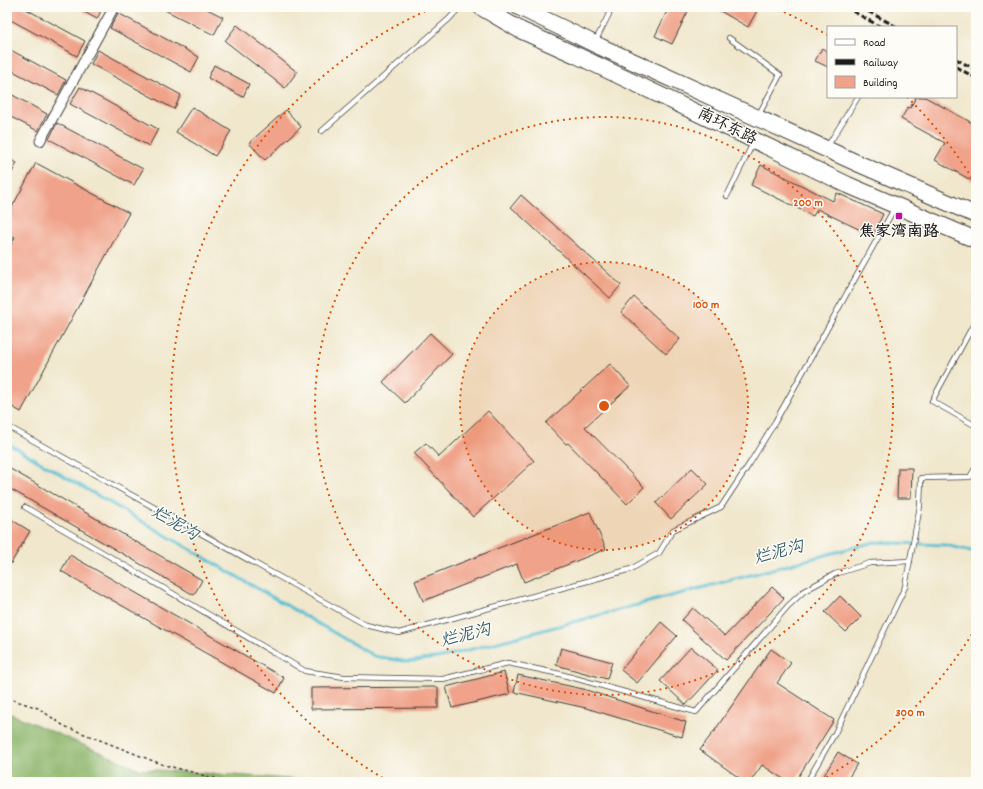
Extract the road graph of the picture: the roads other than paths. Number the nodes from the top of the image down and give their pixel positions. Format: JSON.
{"nodes":[{"id":1,"x":114,"y":7,"type":"edge"},
{"id":2,"x":460,"y":7,"type":"edge"},
{"id":3,"x":481,"y":7,"type":"edge"},
{"id":4,"x":519,"y":7,"type":"edge"},
{"id":5,"x":607,"y":7,"type":"edge"},
{"id":6,"x":729,"y":38,"type":"dead end"},
{"id":7,"x":594,"y":44,"type":"junction"},
{"id":8,"x":857,"y":98,"type":"edge"},
{"id":9,"x":757,"y":117,"type":"junction"},
{"id":10,"x":322,"y":131,"type":"dead end"},
{"id":11,"x":755,"y":140,"type":"junction"},
{"id":12,"x":40,"y":141,"type":"dead end"},
{"id":13,"x":826,"y":148,"type":"junction"},
{"id":14,"x":857,"y":163,"type":"junction"},
{"id":15,"x":848,"y":184,"type":"junction"},
{"id":16,"x":727,"y":196,"type":"dead end"},
{"id":17,"x":896,"y":205,"type":"junction"},
{"id":18,"x":976,"y":214,"type":"edge"},
{"id":19,"x":976,"y":240,"type":"edge"},
{"id":20,"x":976,"y":320,"type":"edge"},
{"id":21,"x":7,"y":426,"type":"edge"},
{"id":22,"x":976,"y":426,"type":"edge"},
{"id":23,"x":976,"y":466,"type":"edge"},
{"id":24,"x":25,"y":507,"type":"dead end"},
{"id":25,"x":910,"y":561,"type":"junction"},
{"id":26,"x":807,"y":782,"type":"edge"}],
"edges":[{"from":1,"to":12,"type":"street"},
{"from":2,"to":10,"type":"lane"},
{"from":3,"to":11,"type":"highway","name":"南环东路"},
{"from":4,"to":7,"type":"highway","name":"南环东路"},
{"from":5,"to":7,"type":"lane"},
{"from":6,"to":9,"type":"lane"},
{"from":7,"to":9,"type":"highway","name":"南环东路"},
{"from":8,"to":13,"type":"lane"},
{"from":9,"to":13,"type":"highway","name":"南环东路"},
{"from":11,"to":15,"type":"highway","name":"南环东路"},
{"from":11,"to":16,"type":"lane"},
{"from":13,"to":14,"type":"highway","name":"南环东路"},
{"from":14,"to":15,"type":"highway"},
{"from":14,"to":18,"type":"highway","name":"南环东路"},
{"from":15,"to":17,"type":"highway","name":"南环东路"},
{"from":17,"to":19,"type":"highway","name":"南环东路"},
{"from":17,"to":21,"type":"lane"},
{"from":20,"to":22,"type":"lane"},
{"from":23,"to":25,"type":"lane"},
{"from":24,"to":25,"type":"lane"},
{"from":25,"to":26,"type":"lane"}]}
